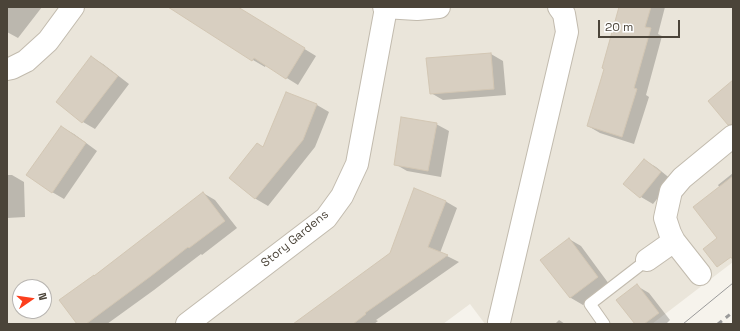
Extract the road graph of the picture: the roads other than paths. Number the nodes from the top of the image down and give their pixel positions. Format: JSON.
{"nodes":[{"id":1,"x":73,"y":7,"type":"edge"},
{"id":2,"x":385,"y":7,"type":"edge"},
{"id":3,"x":439,"y":7,"type":"edge"},
{"id":4,"x":559,"y":7,"type":"edge"},
{"id":5,"x":7,"y":69,"type":"edge"},
{"id":6,"x":733,"y":136,"type":"edge"},
{"id":7,"x":674,"y":241,"type":"junction"},
{"id":8,"x":647,"y":260,"type":"joint"},
{"id":9,"x":700,"y":274,"type":"dead end"},
{"id":10,"x":499,"y":322,"type":"dead end"},
{"id":11,"x":187,"y":324,"type":"edge"},
{"id":12,"x":604,"y":324,"type":"edge"}],
"edges":[{"from":1,"to":5,"type":"street"},
{"from":2,"to":3,"type":"street"},
{"from":2,"to":11,"type":"street","name":"Story Gardens"},
{"from":4,"to":10,"type":"street"},
{"from":6,"to":7,"type":"street"},
{"from":7,"to":8,"type":"street"},
{"from":7,"to":9,"type":"street"},
{"from":8,"to":12,"type":"lane"}]}
